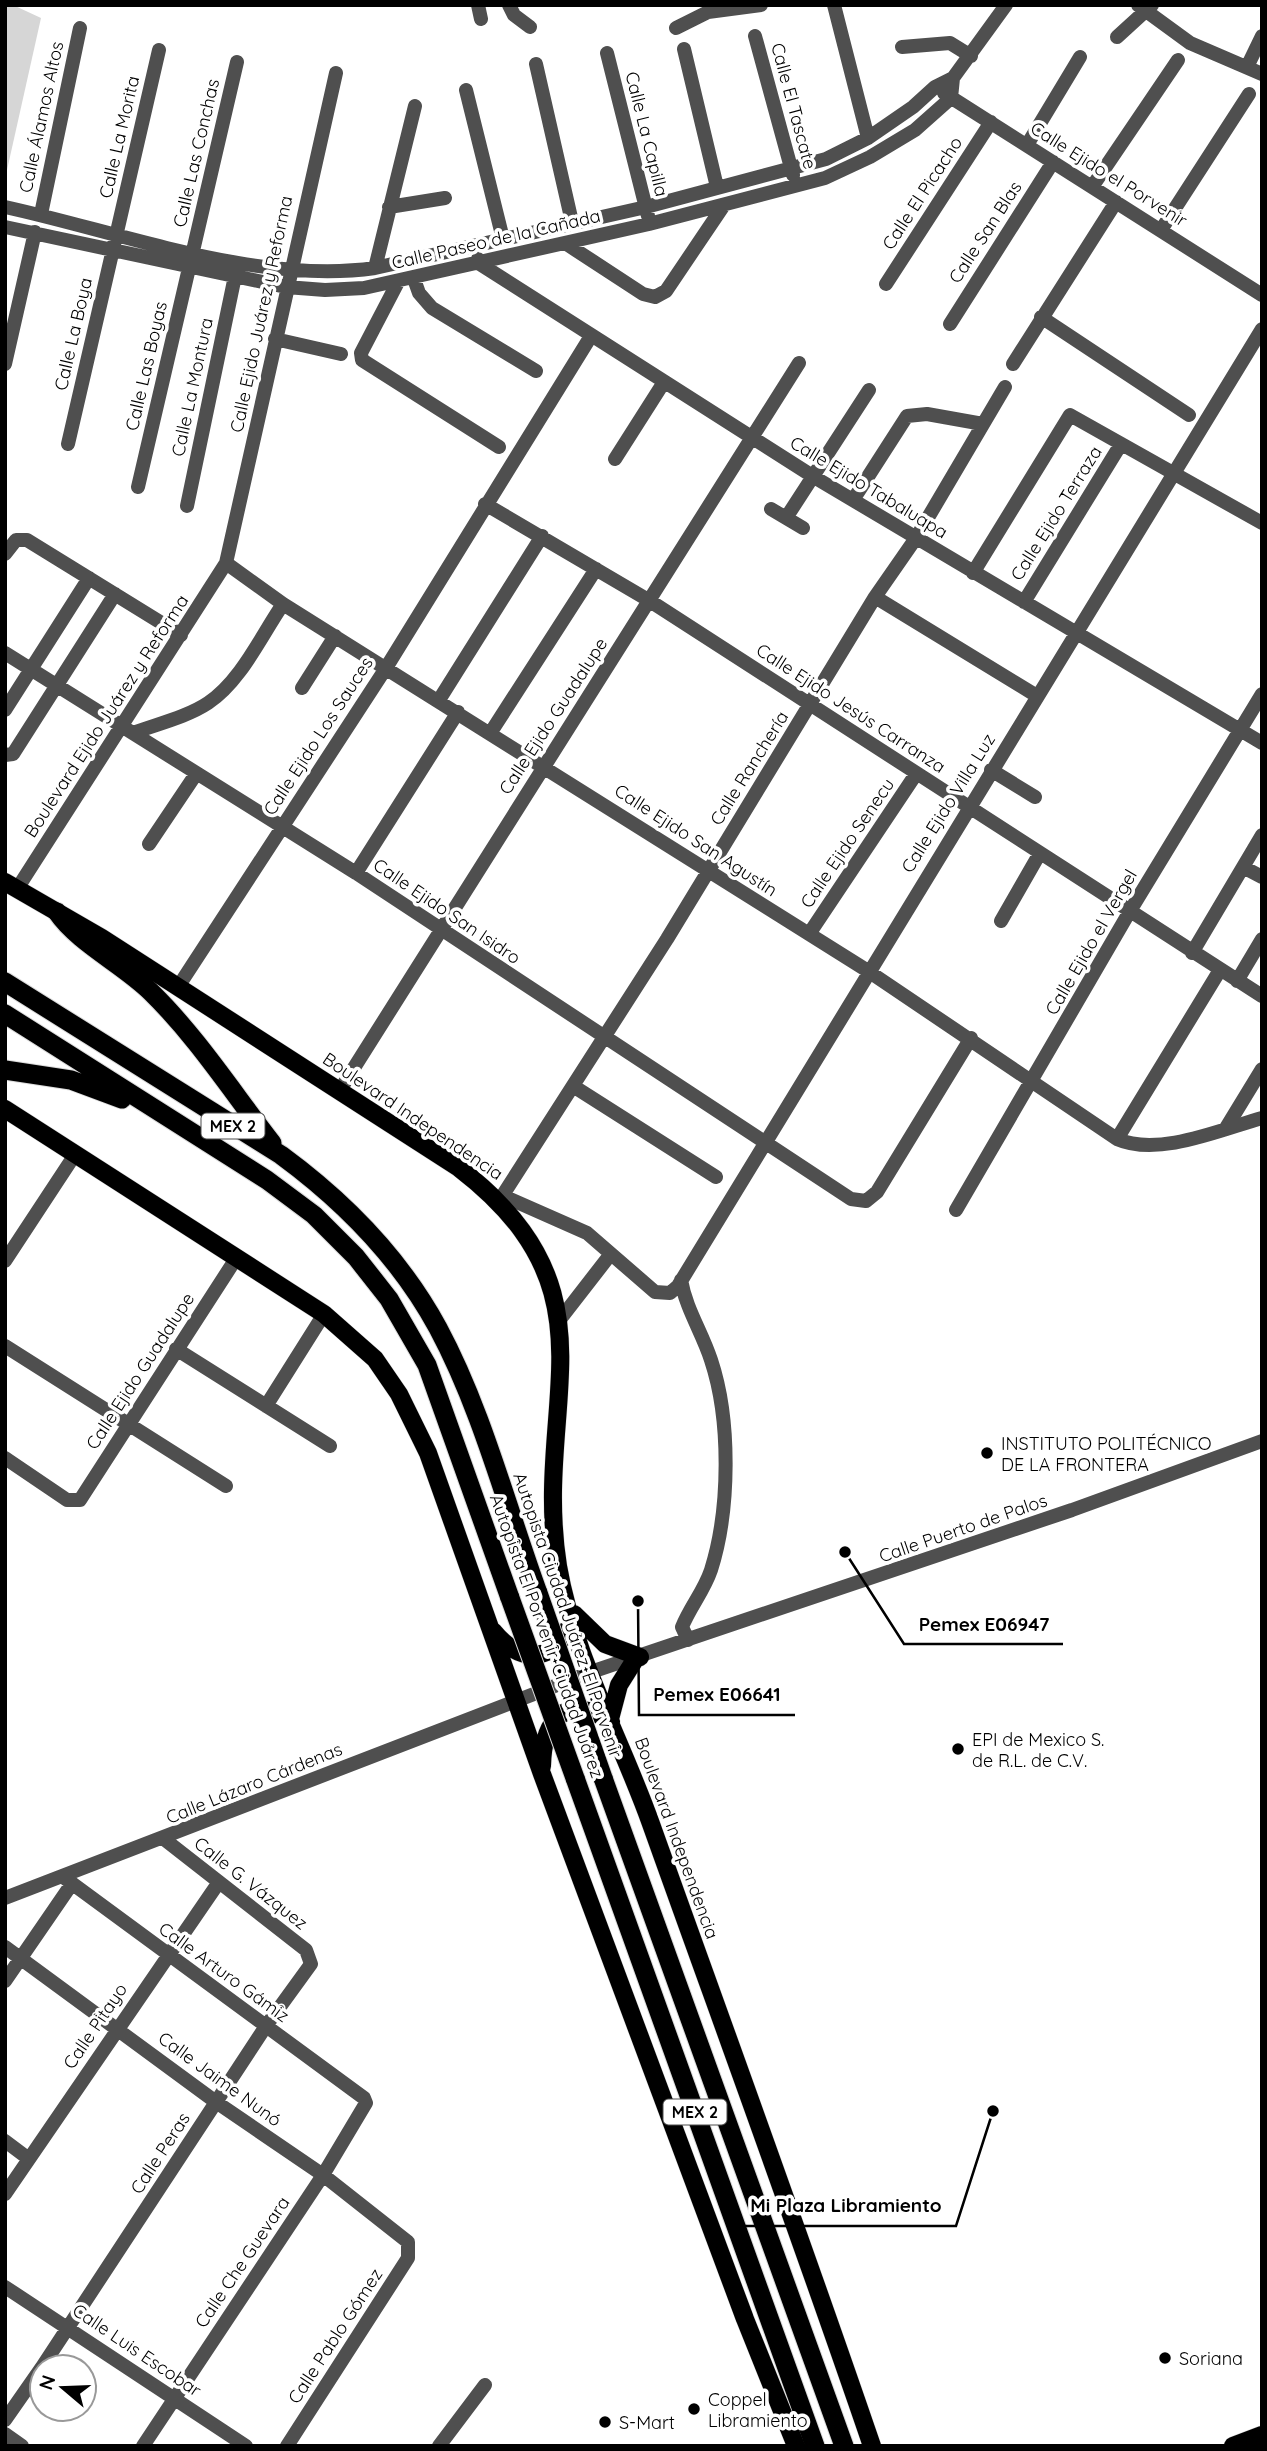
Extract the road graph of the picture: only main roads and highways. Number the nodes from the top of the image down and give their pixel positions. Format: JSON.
{"nodes":[{"id":1,"x":11,"y":885,"type":"edge"},
{"id":2,"x":57,"y":912,"type":"junction"},
{"id":3,"x":5,"y":982,"type":"edge"},
{"id":4,"x":5,"y":1014,"type":"edge"},
{"id":5,"x":5,"y":1070,"type":"edge"},
{"id":6,"x":5,"y":1109,"type":"edge"},
{"id":7,"x":176,"y":1123,"type":"junction"},
{"id":8,"x":281,"y":1155,"type":"junction"},
{"id":9,"x":570,"y":1613,"type":"junction"},
{"id":10,"x":489,"y":1625,"type":"junction"},
{"id":11,"x":610,"y":1721,"type":"junction"},
{"id":12,"x":542,"y":1774,"type":"junction"},
{"id":13,"x":1262,"y":2435,"type":"edge"},
{"id":14,"x":796,"y":2446,"type":"edge"},
{"id":15,"x":815,"y":2446,"type":"edge"},
{"id":16,"x":844,"y":2446,"type":"edge"},
{"id":17,"x":872,"y":2446,"type":"edge"},
{"id":18,"x":1233,"y":2446,"type":"edge"}],
"edges":[{"from":1,"to":2,"type":"main road","name":"Boulevard Independencia","number":"MEX 2"},
{"from":2,"to":8,"type":"highway"},
{"from":2,"to":9,"type":"main road","name":"Boulevard Independencia","number":"MEX 2"},
{"from":3,"to":8,"type":"highway","name":"Autopista Ciudad Juárez-El Porvenir","number":"MEX 2"},
{"from":4,"to":7,"type":"highway","name":"Autopista El Porvenir-Ciudad Juárez","number":"MEX 2"},
{"from":5,"to":7,"type":"highway"},
{"from":6,"to":10,"type":"main road","number":"MEX 2"},
{"from":7,"to":15,"type":"highway","name":"Autopista El Porvenir-Ciudad Juárez","number":"MEX 2","bridge":true},
{"from":8,"to":16,"type":"highway","name":"Autopista Ciudad Juárez-El Porvenir","number":"MEX 2","bridge":true},
{"from":9,"to":10,"type":"main road"},
{"from":9,"to":11,"type":"main road","name":"Boulevard Independencia","number":"MEX 2"},
{"from":9,"to":11,"type":"main road"},
{"from":10,"to":12,"type":"main road","number":"MEX 2"},
{"from":11,"to":12,"type":"main road"},
{"from":11,"to":17,"type":"main road","name":"Boulevard Independencia","number":"MEX 2"},
{"from":12,"to":14,"type":"main road","number":"MEX 2"},
{"from":13,"to":18,"type":"main road"}]}
